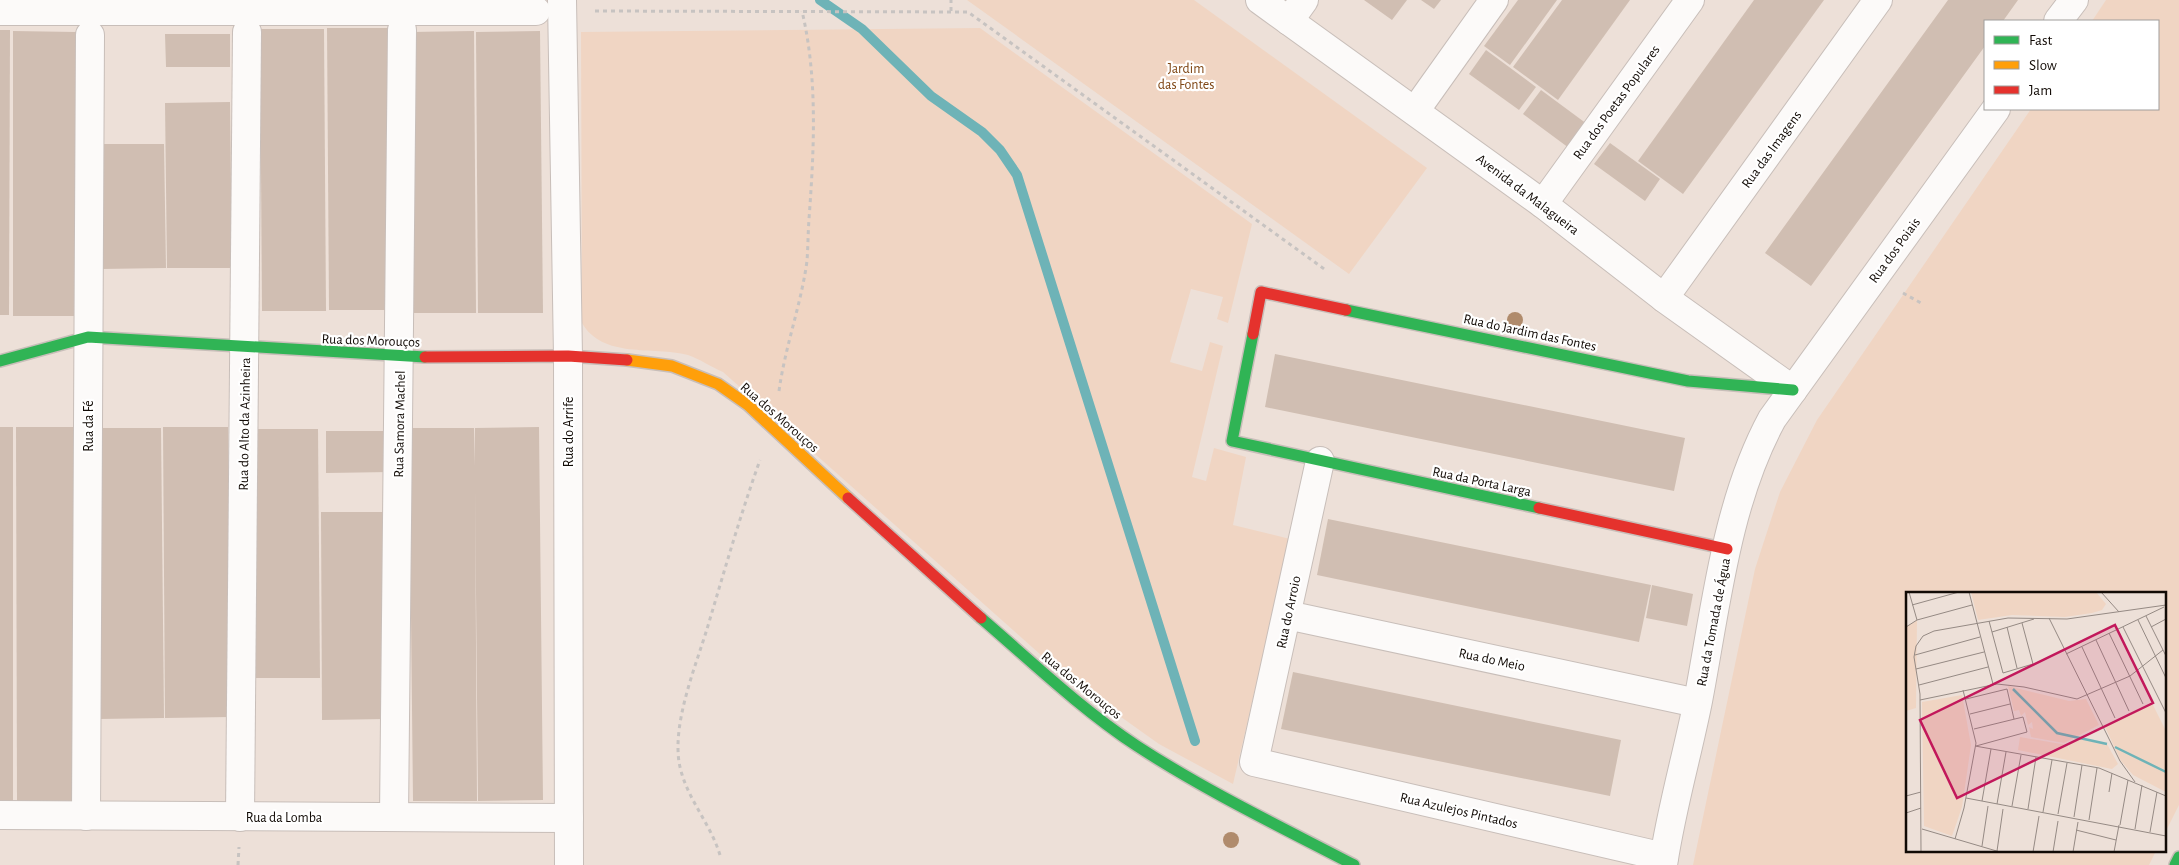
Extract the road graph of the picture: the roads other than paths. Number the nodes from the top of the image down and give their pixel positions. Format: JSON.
{"nodes":[{"id":1,"x":562,"y":0,"type":"edge"},
{"id":2,"x":1260,"y":0,"type":"edge"},
{"id":3,"x":1494,"y":0,"type":"edge"},
{"id":4,"x":1690,"y":0,"type":"edge"},
{"id":5,"x":1878,"y":0,"type":"edge"},
{"id":6,"x":2074,"y":0,"type":"edge"},
{"id":7,"x":536,"y":10,"type":"dead end"},
{"id":8,"x":1296,"y":10,"type":"edge"},
{"id":9,"x":0,"y":11,"type":"edge"},
{"id":10,"x":2059,"y":20,"type":"edge"},
{"id":11,"x":402,"y":30,"type":"dead end"},
{"id":12,"x":247,"y":32,"type":"dead end"},
{"id":13,"x":90,"y":35,"type":"dead end"},
{"id":14,"x":1995,"y":110,"type":"edge"},
{"id":15,"x":1415,"y":111,"type":"junction"},
{"id":16,"x":1542,"y":204,"type":"junction"},
{"id":17,"x":1664,"y":298,"type":"junction"},
{"id":18,"x":88,"y":337,"type":"junction"},
{"id":19,"x":245,"y":349,"type":"junction"},
{"id":20,"x":568,"y":356,"type":"junction"},
{"id":21,"x":400,"y":357,"type":"junction"},
{"id":22,"x":0,"y":361,"type":"edge"},
{"id":23,"x":1793,"y":390,"type":"junction"},
{"id":24,"x":1232,"y":441,"type":"joint"},
{"id":25,"x":1320,"y":461,"type":"junction"},
{"id":26,"x":1727,"y":548,"type":"junction"},
{"id":27,"x":1288,"y":615,"type":"junction"},
{"id":28,"x":1697,"y":703,"type":"junction"},
{"id":29,"x":1254,"y":762,"type":"joint"},
{"id":30,"x":0,"y":815,"type":"edge"},
{"id":31,"x":86,"y":816,"type":"junction"},
{"id":32,"x":240,"y":817,"type":"junction"},
{"id":33,"x":394,"y":817,"type":"junction"},
{"id":34,"x":569,"y":818,"type":"junction"},
{"id":35,"x":2179,"y":857,"type":"edge"},
{"id":36,"x":1663,"y":861,"type":"edge"},
{"id":37,"x":569,"y":865,"type":"edge"},
{"id":38,"x":1354,"y":865,"type":"edge"},
{"id":39,"x":2175,"y":865,"type":"edge"}],
"edges":[{"from":1,"to":20,"type":"street","name":"Rua do Arrife"},
{"from":2,"to":8,"type":"street","name":"Avenida da Malagueira"},
{"from":3,"to":15,"type":"street"},
{"from":4,"to":16,"type":"street","name":"Rua dos Poetas Populares"},
{"from":5,"to":17,"type":"street","name":"Rua das Imagens"},
{"from":6,"to":10,"type":"street"},
{"from":7,"to":9,"type":"street"},
{"from":8,"to":15,"type":"street","name":"Avenida da Malagueira"},
{"from":11,"to":21,"type":"street","name":"Rua Samora Machel"},
{"from":12,"to":19,"type":"street","name":"Rua do Alto da Azinheira"},
{"from":13,"to":18,"type":"street","name":"Rua da Fé"},
{"from":14,"to":23,"type":"street","name":"Rua dos Poiais"},
{"from":15,"to":16,"type":"street","name":"Avenida da Malagueira"},
{"from":16,"to":17,"type":"street","name":"Avenida da Malagueira"},
{"from":17,"to":23,"type":"street","name":"Avenida da Malagueira"},
{"from":18,"to":19,"type":"street","name":"Rua dos Morouços"},
{"from":18,"to":22,"type":"street","name":"Rua dos Morouços"},
{"from":18,"to":31,"type":"street","name":"Rua da Fé"},
{"from":19,"to":21,"type":"street","name":"Rua dos Morouços"},
{"from":19,"to":32,"type":"street","name":"Rua do Alto da Azinheira"},
{"from":20,"to":21,"type":"street","name":"Rua dos Morouços"},
{"from":20,"to":34,"type":"street","name":"Rua do Arrife"},
{"from":20,"to":38,"type":"street","name":"Rua dos Morouços"},
{"from":21,"to":33,"type":"street","name":"Rua Samora Machel"},
{"from":23,"to":24,"type":"street","name":"Rua do Jardim das Fontes"},
{"from":23,"to":26,"type":"street","name":"Rua da Tomada de Água"},
{"from":24,"to":25,"type":"street","name":"Rua da Porta Larga"},
{"from":25,"to":26,"type":"street","name":"Rua da Porta Larga"},
{"from":25,"to":27,"type":"street","name":"Rua do Arroio"},
{"from":26,"to":28,"type":"street","name":"Rua da Tomada de Água"},
{"from":27,"to":28,"type":"street","name":"Rua do Meio"},
{"from":27,"to":29,"type":"street","name":"Rua do Arroio"},
{"from":28,"to":36,"type":"street","name":"Rua da Tomada de Água"},
{"from":29,"to":36,"type":"street","name":"Rua Azulejos Pintados"},
{"from":30,"to":31,"type":"street","name":"Rua da Lomba"},
{"from":31,"to":32,"type":"street","name":"Rua da Lomba"},
{"from":32,"to":33,"type":"street","name":"Rua da Lomba"},
{"from":33,"to":34,"type":"street","name":"Rua da Lomba"},
{"from":34,"to":37,"type":"street","name":"Rua do Arrife"},
{"from":35,"to":39,"type":"street"}]}
